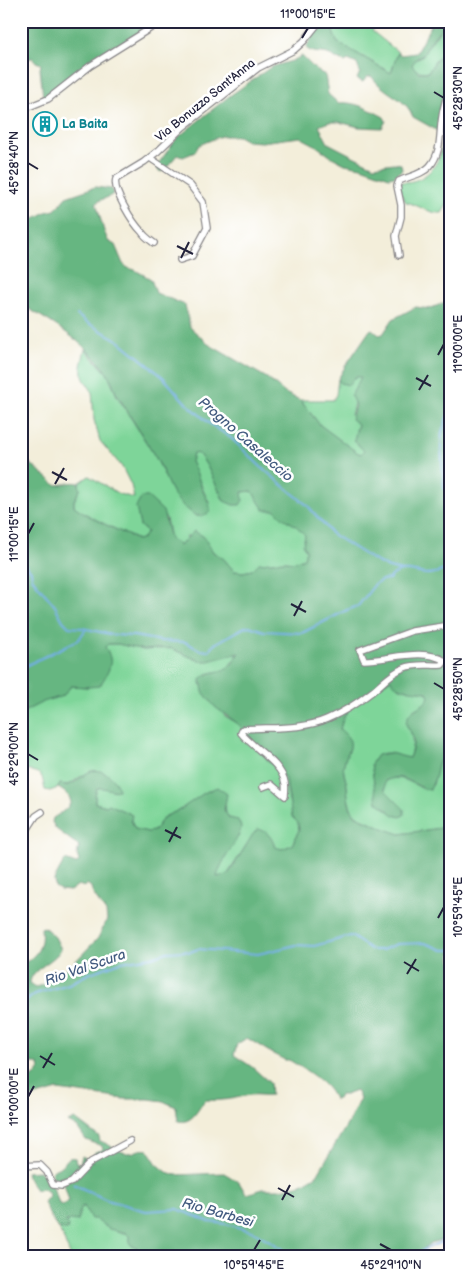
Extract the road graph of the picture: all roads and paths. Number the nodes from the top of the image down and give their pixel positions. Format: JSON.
{"nodes":[{"id":1,"x":162,"y":21,"type":"edge"},
{"id":2,"x":320,"y":21,"type":"edge"},
{"id":3,"x":451,"y":83,"type":"edge"},
{"id":4,"x":21,"y":110,"type":"edge"},
{"id":5,"x":150,"y":158,"type":"junction"},
{"id":6,"x":154,"y":243,"type":"dead end"},
{"id":7,"x":399,"y":255,"type":"dead end"},
{"id":8,"x":180,"y":260,"type":"dead end"},
{"id":9,"x":451,"y":625,"type":"edge"},
{"id":10,"x":263,"y":787,"type":"dead end"},
{"id":11,"x":42,"y":812,"type":"dead end"},
{"id":12,"x":21,"y":839,"type":"edge"},
{"id":13,"x":130,"y":1141,"type":"dead end"},
{"id":14,"x":21,"y":1166,"type":"edge"}],
"edges":[{"from":1,"to":4,"type":"street"},
{"from":2,"to":5,"type":"street","name":"Via Bonuzzo Sant'Anna"},
{"from":3,"to":7,"type":"street"},
{"from":5,"to":6,"type":"street","name":"Via Bonuzzo Sant'Anna"},
{"from":5,"to":8,"type":"street","name":"Via Bonuzzo Sant'Anna"},
{"from":9,"to":10,"type":"street"},
{"from":11,"to":12,"type":"street"},
{"from":13,"to":14,"type":"street"}]}
